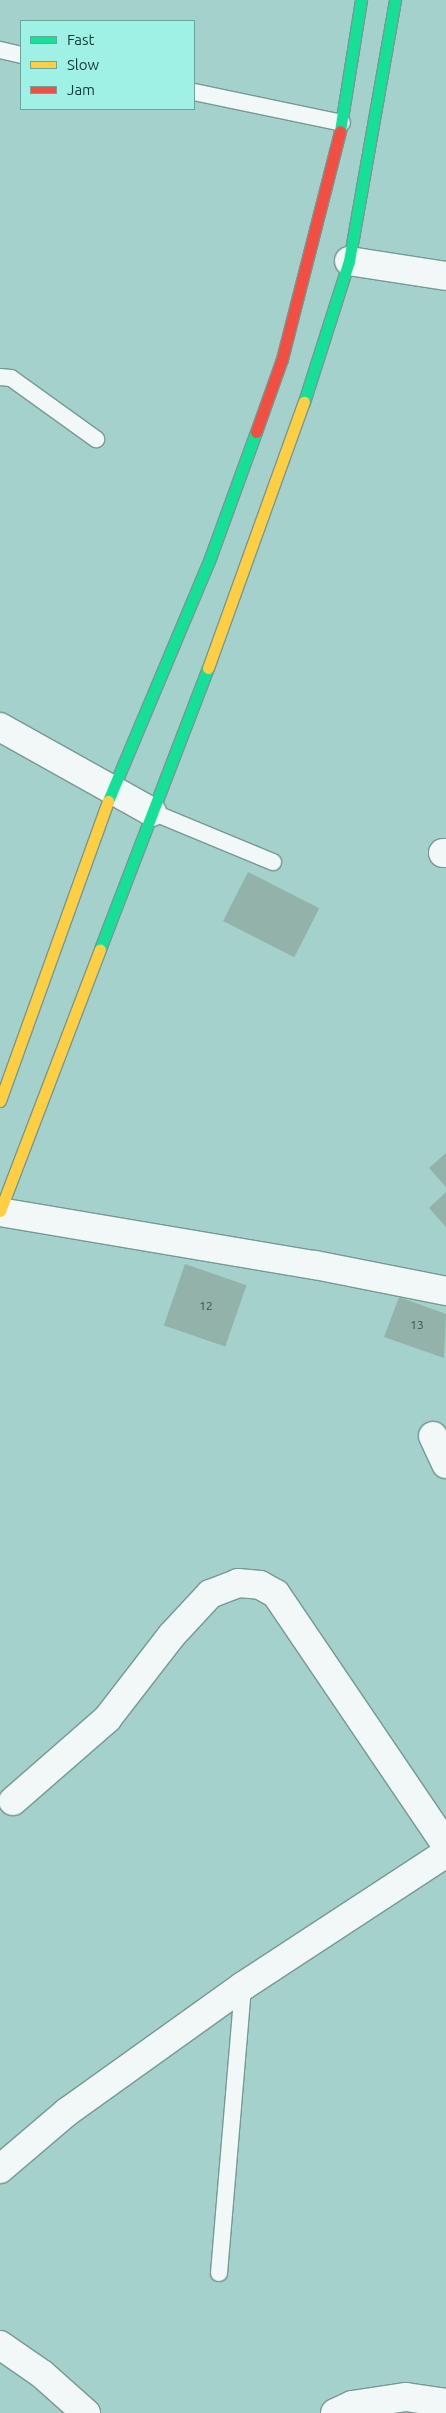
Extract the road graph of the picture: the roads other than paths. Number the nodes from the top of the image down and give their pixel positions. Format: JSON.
{"nodes":[{"id":1,"x":361,"y":0,"type":"edge"},
{"id":2,"x":395,"y":0,"type":"edge"},
{"id":3,"x":0,"y":50,"type":"edge"},
{"id":4,"x":20,"y":55,"type":"edge"},
{"id":5,"x":195,"y":92,"type":"edge"},
{"id":6,"x":342,"y":124,"type":"junction"},
{"id":7,"x":349,"y":261,"type":"junction"},
{"id":8,"x":446,"y":276,"type":"edge"},
{"id":9,"x":0,"y":377,"type":"edge"},
{"id":10,"x":96,"y":439,"type":"dead end"},
{"id":11,"x":0,"y":727,"type":"edge"},
{"id":12,"x":112,"y":791,"type":"junction"},
{"id":13,"x":152,"y":812,"type":"junction"},
{"id":14,"x":273,"y":862,"type":"dead end"},
{"id":15,"x":0,"y":1101,"type":"edge"},
{"id":16,"x":0,"y":1212,"type":"edge"},
{"id":17,"x":446,"y":1291,"type":"edge"},
{"id":18,"x":433,"y":1436,"type":"dead end"},
{"id":19,"x":446,"y":1464,"type":"edge"},
{"id":20,"x":13,"y":1801,"type":"dead end"},
{"id":21,"x":446,"y":1845,"type":"edge"},
{"id":22,"x":446,"y":1853,"type":"edge"},
{"id":23,"x":243,"y":1986,"type":"junction"},
{"id":24,"x":0,"y":2168,"type":"edge"},
{"id":25,"x":219,"y":2273,"type":"dead end"},
{"id":26,"x":0,"y":2345,"type":"edge"},
{"id":27,"x":446,"y":2403,"type":"edge"},
{"id":28,"x":86,"y":2413,"type":"edge"},
{"id":29,"x":335,"y":2413,"type":"edge"}],
"edges":[{"from":1,"to":6,"type":"street"},
{"from":2,"to":7,"type":"street"},
{"from":3,"to":4,"type":"lane"},
{"from":5,"to":6,"type":"lane"},
{"from":6,"to":12,"type":"street"},
{"from":7,"to":8,"type":"street"},
{"from":7,"to":13,"type":"street"},
{"from":9,"to":10,"type":"lane"},
{"from":11,"to":12,"type":"street"},
{"from":12,"to":13,"type":"street"},
{"from":12,"to":15,"type":"street"},
{"from":13,"to":14,"type":"lane"},
{"from":13,"to":16,"type":"street"},
{"from":16,"to":17,"type":"street"},
{"from":18,"to":19,"type":"street"},
{"from":20,"to":21,"type":"street"},
{"from":22,"to":23,"type":"street"},
{"from":23,"to":24,"type":"street"},
{"from":23,"to":25,"type":"lane"},
{"from":26,"to":28,"type":"street"},
{"from":27,"to":29,"type":"street"}]}
